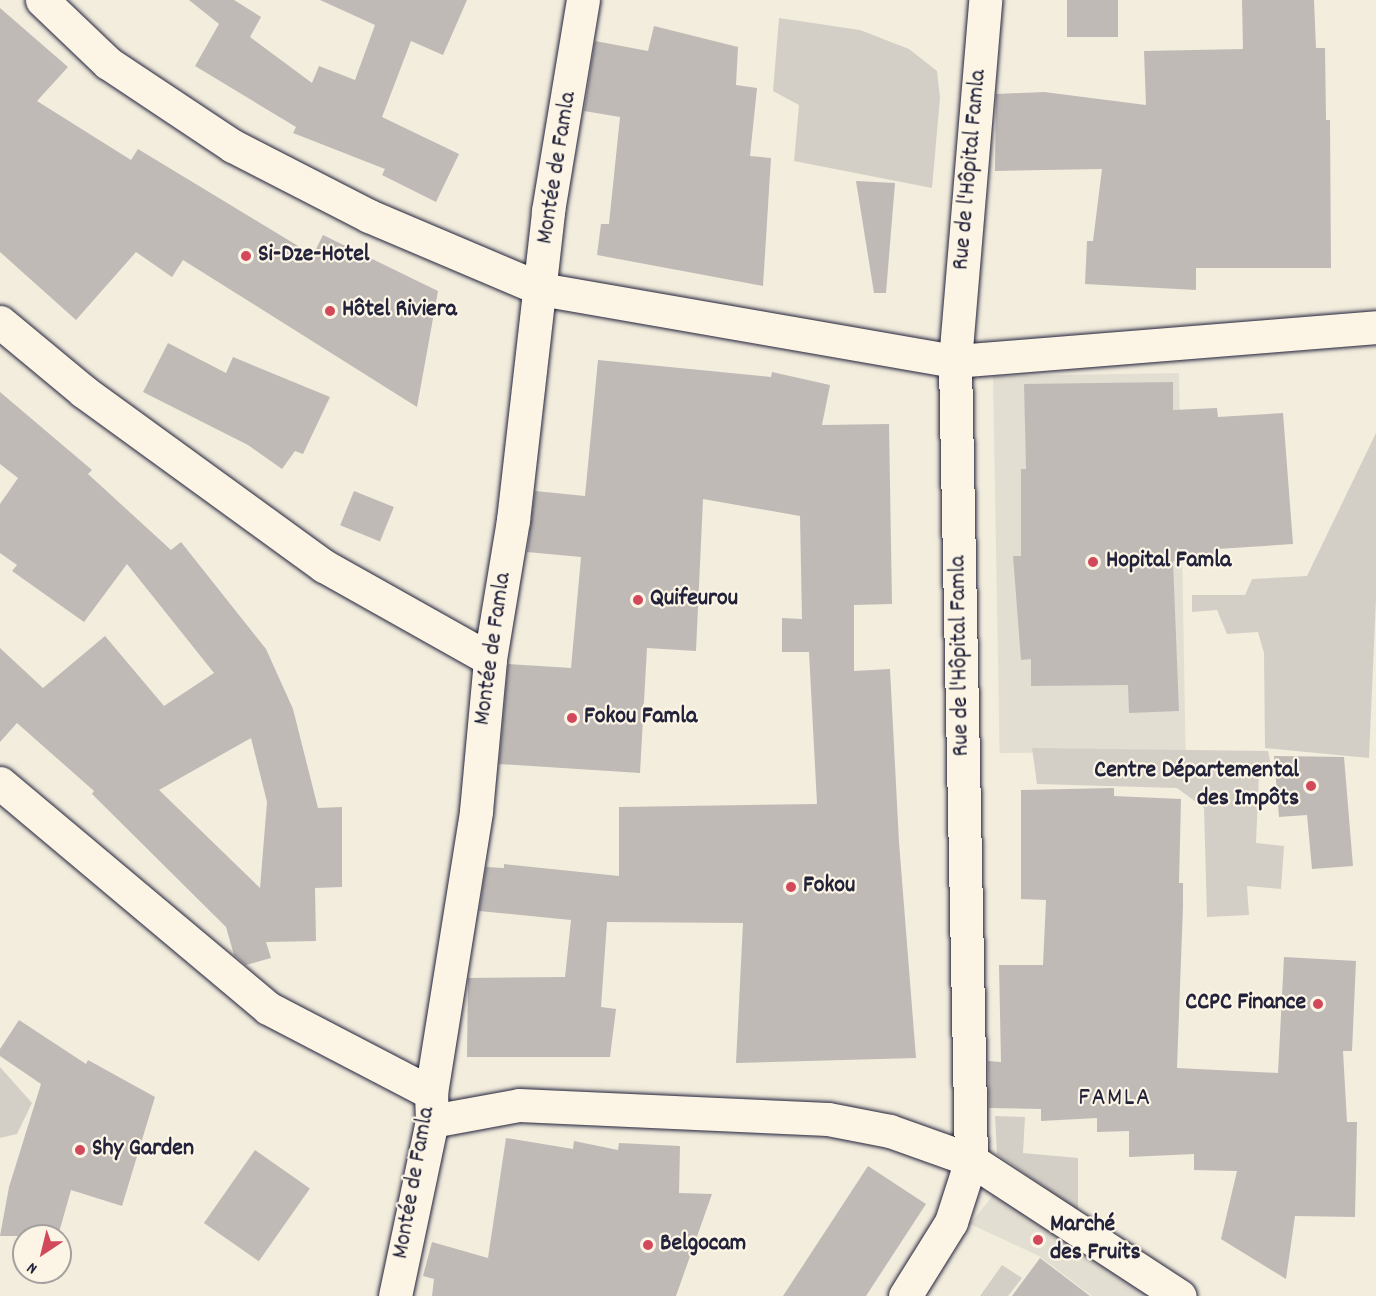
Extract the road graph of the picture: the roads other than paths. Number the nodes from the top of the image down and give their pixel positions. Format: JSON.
{"nodes":[{"id":1,"x":42,"y":0,"type":"edge"},
{"id":2,"x":583,"y":0,"type":"edge"},
{"id":3,"x":985,"y":0,"type":"edge"},
{"id":4,"x":541,"y":289,"type":"junction"},
{"id":5,"x":0,"y":322,"type":"edge"},
{"id":6,"x":1376,"y":327,"type":"edge"},
{"id":7,"x":955,"y":361,"type":"junction"},
{"id":8,"x":489,"y":659,"type":"junction"},
{"id":9,"x":0,"y":783,"type":"edge"},
{"id":10,"x":431,"y":1107,"type":"junction"},
{"id":11,"x":971,"y":1160,"type":"junction"},
{"id":12,"x":395,"y":1296,"type":"edge"},
{"id":13,"x":905,"y":1296,"type":"edge"},
{"id":14,"x":1180,"y":1296,"type":"edge"}],
"edges":[{"from":1,"to":4,"type":"street"},
{"from":2,"to":4,"type":"street","name":"Montée de Famla"},
{"from":3,"to":7,"type":"street","name":"Rue de l'Hôpital Famla"},
{"from":4,"to":7,"type":"street"},
{"from":4,"to":8,"type":"street","name":"Montée de Famla"},
{"from":5,"to":8,"type":"street"},
{"from":6,"to":7,"type":"street"},
{"from":7,"to":11,"type":"street","name":"Rue de l'Hôpital Famla"},
{"from":8,"to":10,"type":"street","name":"Montée de Famla"},
{"from":9,"to":10,"type":"street"},
{"from":10,"to":11,"type":"street"},
{"from":10,"to":12,"type":"street","name":"Montée de Famla"},
{"from":11,"to":13,"type":"street","name":"Rue de l'Hôpital Famla"},
{"from":11,"to":14,"type":"street"}]}
